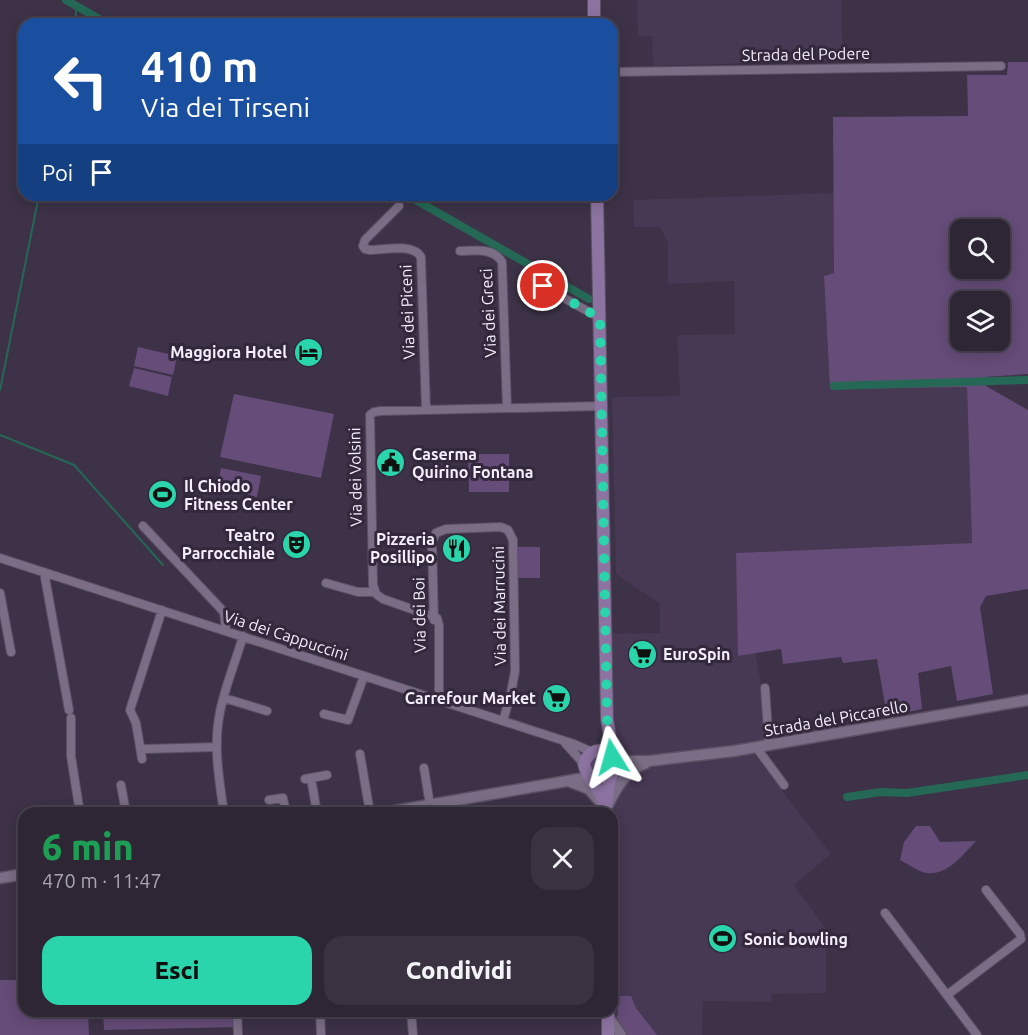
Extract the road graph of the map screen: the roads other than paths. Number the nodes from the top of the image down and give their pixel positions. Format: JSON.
{"nodes":[{"id":1,"x":594,"y":0,"type":"edge"},
{"id":2,"x":594,"y":18,"type":"edge"},
{"id":3,"x":1001,"y":66,"type":"dead end"},
{"id":4,"x":618,"y":72,"type":"edge"},
{"id":5,"x":597,"y":201,"type":"edge"},
{"id":6,"x":399,"y":206,"type":"dead end"},
{"id":7,"x":460,"y":250,"type":"dead end"},
{"id":8,"x":543,"y":286,"type":"dead end"},
{"id":9,"x":600,"y":318,"type":"junction"},
{"id":10,"x":602,"y":406,"type":"junction"},
{"id":11,"x":507,"y":408,"type":"junction"},
{"id":12,"x":426,"y":410,"type":"junction"},
{"id":13,"x":142,"y":526,"type":"dead end"},
{"id":14,"x":435,"y":533,"type":"joint"},
{"id":15,"x":0,"y":558,"type":"edge"},
{"id":16,"x":44,"y":572,"type":"junction"},
{"id":17,"x":326,"y":583,"type":"dead end"},
{"id":18,"x":375,"y":592,"type":"junction"},
{"id":19,"x":0,"y":593,"type":"edge"},
{"id":20,"x":162,"y":610,"type":"junction"},
{"id":21,"x":436,"y":618,"type":"junction"},
{"id":22,"x":226,"y":630,"type":"junction"},
{"id":23,"x":243,"y":636,"type":"junction"},
{"id":24,"x":11,"y":652,"type":"dead end"},
{"id":25,"x":364,"y":676,"type":"junction"},
{"id":26,"x":765,"y":688,"type":"dead end"},
{"id":27,"x":428,"y":697,"type":"junction"},
{"id":28,"x":224,"y":698,"type":"junction"},
{"id":29,"x":439,"y":700,"type":"junction"},
{"id":30,"x":1028,"y":700,"type":"edge"},
{"id":31,"x":267,"y":711,"type":"dead end"},
{"id":32,"x":324,"y":714,"type":"dead end"},
{"id":33,"x":607,"y":719,"type":"junction"},
{"id":34,"x":503,"y":721,"type":"junction"},
{"id":35,"x":608,"y":734,"type":"junction"},
{"id":36,"x":562,"y":741,"type":"junction"},
{"id":37,"x":769,"y":745,"type":"junction"},
{"id":38,"x":217,"y":747,"type":"junction"},
{"id":39,"x":756,"y":747,"type":"junction"},
{"id":40,"x":145,"y":749,"type":"dead end"},
{"id":41,"x":594,"y":751,"type":"junction"},
{"id":42,"x":360,"y":754,"type":"dead end"},
{"id":43,"x":612,"y":757,"type":"junction"},
{"id":44,"x":142,"y":759,"type":"dead end"},
{"id":45,"x":584,"y":764,"type":"junction"},
{"id":46,"x":635,"y":765,"type":"junction"},
{"id":47,"x":424,"y":768,"type":"dead end"},
{"id":48,"x":612,"y":774,"type":"junction"},
{"id":49,"x":327,"y":776,"type":"dead end"},
{"id":50,"x":591,"y":777,"type":"junction"},
{"id":51,"x":567,"y":781,"type":"junction"},
{"id":52,"x":554,"y":784,"type":"junction"},
{"id":53,"x":121,"y":785,"type":"dead end"},
{"id":54,"x":784,"y":785,"type":"dead end"},
{"id":55,"x":269,"y":800,"type":"dead end"},
{"id":56,"x":430,"y":805,"type":"junction"},
{"id":57,"x":79,"y":807,"type":"edge"},
{"id":58,"x":125,"y":807,"type":"edge"},
{"id":59,"x":223,"y":807,"type":"edge"},
{"id":60,"x":285,"y":807,"type":"edge"},
{"id":61,"x":315,"y":807,"type":"edge"},
{"id":62,"x":369,"y":807,"type":"edge"},
{"id":63,"x":421,"y":807,"type":"edge"},
{"id":64,"x":602,"y":807,"type":"edge"},
{"id":65,"x":604,"y":807,"type":"edge"},
{"id":66,"x":606,"y":807,"type":"edge"},
{"id":67,"x":607,"y":807,"type":"edge"},
{"id":68,"x":18,"y":874,"type":"edge"},
{"id":69,"x":0,"y":878,"type":"edge"},
{"id":70,"x":986,"y":891,"type":"dead end"},
{"id":71,"x":885,"y":913,"type":"dead end"},
{"id":72,"x":947,"y":995,"type":"junction"},
{"id":73,"x":237,"y":1017,"type":"edge"},
{"id":74,"x":320,"y":1017,"type":"edge"},
{"id":75,"x":412,"y":1017,"type":"edge"},
{"id":76,"x":608,"y":1017,"type":"edge"},
{"id":77,"x":610,"y":1017,"type":"edge"},
{"id":78,"x":238,"y":1035,"type":"edge"},
{"id":79,"x":321,"y":1035,"type":"edge"},
{"id":80,"x":413,"y":1035,"type":"edge"},
{"id":81,"x":608,"y":1035,"type":"edge"},
{"id":82,"x":621,"y":1035,"type":"edge"},
{"id":83,"x":977,"y":1035,"type":"edge"}],
"edges":[{"from":1,"to":2,"type":"main road"},
{"from":3,"to":4,"type":"street","name":"Strada del Podere"},
{"from":5,"to":9,"type":"main road"},
{"from":6,"to":12,"type":"street","name":"Via dei Piceni"},
{"from":7,"to":11,"type":"street","name":"Via dei Greci"},
{"from":8,"to":9,"type":"street"},
{"from":9,"to":10,"type":"main road"},
{"from":10,"to":11,"type":"street","name":"Via dei Volsini"},
{"from":10,"to":33,"type":"main road"},
{"from":11,"to":12,"type":"street","name":"Via dei Volsini"},
{"from":12,"to":18,"type":"street","name":"Via dei Volsini"},
{"from":13,"to":22,"type":"street"},
{"from":14,"to":21,"type":"street","name":"Via dei Boi"},
{"from":14,"to":34,"type":"street","name":"Via dei Marrucini"},
{"from":15,"to":16,"type":"street","name":"Via dei Cappuccini"},
{"from":16,"to":20,"type":"street","name":"Via dei Cappuccini"},
{"from":16,"to":57,"type":"street"},
{"from":17,"to":18,"type":"street"},
{"from":18,"to":21,"type":"street"},
{"from":19,"to":24,"type":"street"},
{"from":20,"to":22,"type":"street","name":"Via dei Cappuccini"},
{"from":20,"to":44,"type":"street"},
{"from":21,"to":27,"type":"street","name":"Via dei Boi"},
{"from":21,"to":29,"type":"street","name":"Via dei Boi"},
{"from":22,"to":23,"type":"street","name":"Via dei Cappuccini"},
{"from":23,"to":25,"type":"street","name":"Via dei Cappuccini"},
{"from":23,"to":28,"type":"street"},
{"from":25,"to":27,"type":"street","name":"Via dei Cappuccini"},
{"from":25,"to":32,"type":"street"},
{"from":26,"to":37,"type":"street"},
{"from":27,"to":29,"type":"street","name":"Via dei Cappuccini"},
{"from":28,"to":31,"type":"street"},
{"from":28,"to":38,"type":"street"},
{"from":29,"to":34,"type":"street","name":"Via dei Cappuccini"},
{"from":30,"to":37,"type":"street","name":"Strada del Piccarello"},
{"from":33,"to":35,"type":"main road"},
{"from":33,"to":41,"type":"main road"},
{"from":34,"to":36,"type":"street","name":"Via dei Cappuccini"},
{"from":35,"to":43,"type":"main road"},
{"from":35,"to":46,"type":"street"},
{"from":36,"to":41,"type":"street","name":"Via dei Cappuccini"},
{"from":36,"to":45,"type":"street","name":"Via dei Cappuccini"},
{"from":37,"to":39,"type":"street","name":"Strada del Piccarello"},
{"from":38,"to":40,"type":"street"},
{"from":38,"to":59,"type":"street"},
{"from":39,"to":46,"type":"street","name":"Strada del Piccarello"},
{"from":39,"to":54,"type":"street"},
{"from":41,"to":43,"type":"main road"},
{"from":41,"to":45,"type":"main road"},
{"from":42,"to":62,"type":"street"},
{"from":43,"to":46,"type":"street","name":"Strada del Piccarello"},
{"from":43,"to":48,"type":"main road"},
{"from":45,"to":50,"type":"main road"},
{"from":45,"to":52,"type":"street"},
{"from":46,"to":48,"type":"street","name":"Strada del Piccarello"},
{"from":46,"to":67,"type":"street"},
{"from":47,"to":56,"type":"street"},
{"from":48,"to":50,"type":"main road"},
{"from":48,"to":66,"type":"main road"},
{"from":49,"to":61,"type":"street"},
{"from":50,"to":51,"type":"street"},
{"from":50,"to":65,"type":"main road"},
{"from":51,"to":52,"type":"street"},
{"from":51,"to":64,"type":"street"},
{"from":52,"to":56,"type":"street"},
{"from":53,"to":58,"type":"street"},
{"from":55,"to":60,"type":"street"},
{"from":56,"to":63,"type":"street"},
{"from":68,"to":69,"type":"street"},
{"from":70,"to":72,"type":"street"},
{"from":71,"to":72,"type":"street"},
{"from":72,"to":83,"type":"street"},
{"from":73,"to":78,"type":"street"},
{"from":74,"to":79,"type":"street"},
{"from":75,"to":80,"type":"street"},
{"from":76,"to":81,"type":"main road"},
{"from":77,"to":82,"type":"street"}]}
